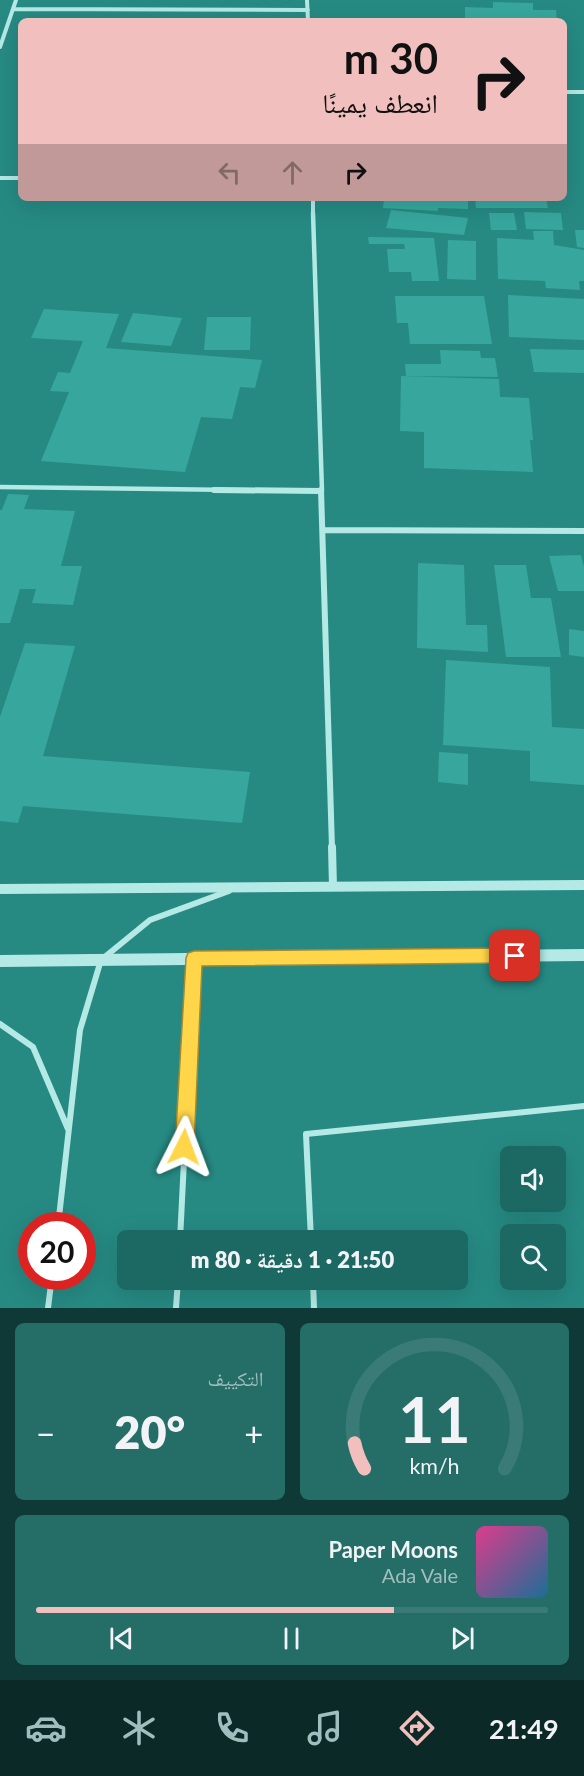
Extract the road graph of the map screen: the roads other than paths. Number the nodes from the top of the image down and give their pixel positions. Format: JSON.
{"nodes":[{"id":1,"x":16,"y":0,"type":"edge"},
{"id":2,"x":307,"y":0,"type":"edge"},
{"id":3,"x":13,"y":9,"type":"junction"},
{"id":4,"x":308,"y":10,"type":"junction"},
{"id":5,"x":308,"y":18,"type":"edge"},
{"id":6,"x":0,"y":47,"type":"edge"},
{"id":7,"x":567,"y":92,"type":"edge"},
{"id":8,"x":584,"y":92,"type":"edge"},
{"id":9,"x":0,"y":178,"type":"edge"},
{"id":10,"x":18,"y":178,"type":"edge"},
{"id":11,"x":313,"y":201,"type":"edge"},
{"id":12,"x":0,"y":487,"type":"edge"},
{"id":13,"x":321,"y":491,"type":"junction"},
{"id":14,"x":323,"y":530,"type":"junction"},
{"id":15,"x":584,"y":531,"type":"edge"},
{"id":16,"x":584,"y":885,"type":"edge"},
{"id":17,"x":240,"y":887,"type":"junction"},
{"id":18,"x":333,"y":887,"type":"junction"},
{"id":19,"x":0,"y":889,"type":"edge"},
{"id":20,"x":584,"y":955,"type":"edge"},
{"id":21,"x":194,"y":958,"type":"junction"},
{"id":22,"x":100,"y":960,"type":"junction"},
{"id":23,"x":0,"y":961,"type":"edge"},
{"id":24,"x":0,"y":1024,"type":"edge"},
{"id":25,"x":584,"y":1106,"type":"edge"},
{"id":26,"x":68,"y":1130,"type":"junction"},
{"id":27,"x":59,"y":1212,"type":"edge"},
{"id":28,"x":180,"y":1230,"type":"edge"},
{"id":29,"x":311,"y":1230,"type":"edge"},
{"id":30,"x":50,"y":1290,"type":"edge"},
{"id":31,"x":177,"y":1290,"type":"edge"},
{"id":32,"x":313,"y":1290,"type":"edge"},
{"id":33,"x":48,"y":1308,"type":"edge"},
{"id":34,"x":176,"y":1308,"type":"edge"},
{"id":35,"x":314,"y":1308,"type":"edge"}],
"edges":[{"from":1,"to":3,"type":"street"},
{"from":2,"to":4,"type":"street"},
{"from":3,"to":4,"type":"street"},
{"from":3,"to":6,"type":"street"},
{"from":4,"to":5,"type":"street"},
{"from":7,"to":8,"type":"street"},
{"from":9,"to":10,"type":"street"},
{"from":11,"to":13,"type":"street"},
{"from":12,"to":13,"type":"street"},
{"from":13,"to":14,"type":"street"},
{"from":14,"to":15,"type":"street"},
{"from":14,"to":18,"type":"street"},
{"from":16,"to":18,"type":"street"},
{"from":17,"to":18,"type":"street"},
{"from":17,"to":19,"type":"street"},
{"from":17,"to":22,"type":"lane"},
{"from":20,"to":21,"type":"street"},
{"from":21,"to":22,"type":"street"},
{"from":21,"to":28,"type":"lane"},
{"from":22,"to":23,"type":"street"},
{"from":22,"to":26,"type":"lane"},
{"from":24,"to":26,"type":"lane"},
{"from":25,"to":29,"type":"lane"},
{"from":26,"to":27,"type":"lane"},
{"from":30,"to":33,"type":"lane"},
{"from":31,"to":34,"type":"lane"},
{"from":32,"to":35,"type":"lane"}]}
